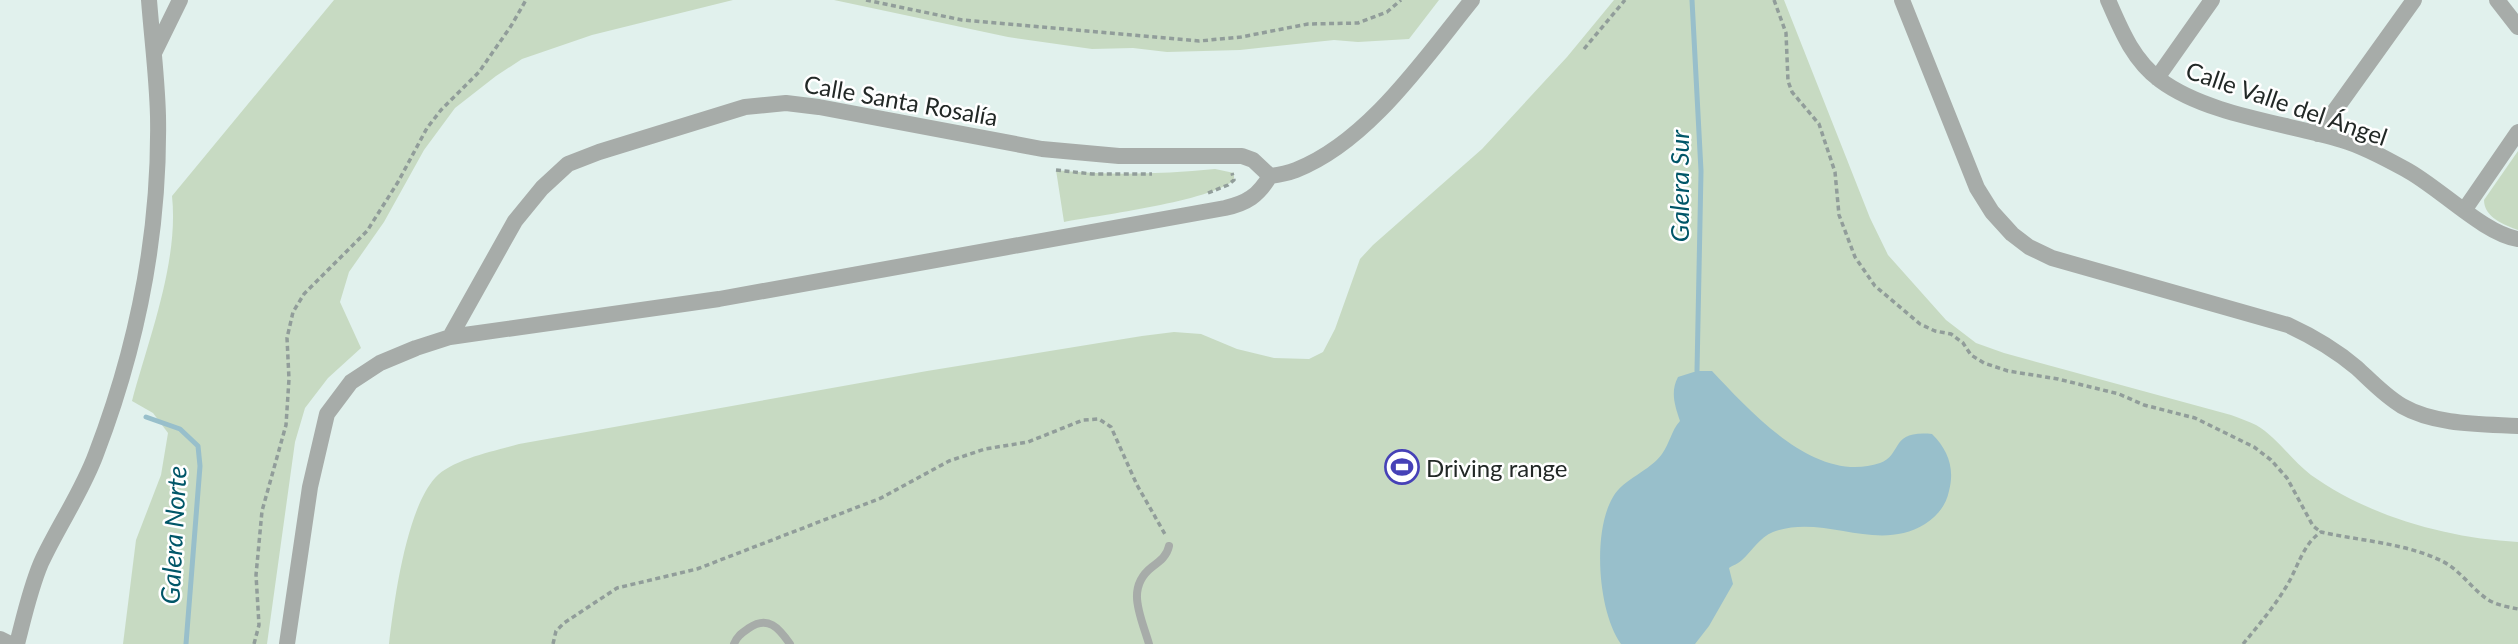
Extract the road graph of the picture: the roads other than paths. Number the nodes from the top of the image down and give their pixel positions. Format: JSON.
{"nodes":[{"id":1,"x":149,"y":0,"type":"edge"},
{"id":2,"x":180,"y":0,"type":"edge"},
{"id":3,"x":1472,"y":0,"type":"edge"},
{"id":4,"x":1902,"y":0,"type":"edge"},
{"id":5,"x":2108,"y":0,"type":"edge"},
{"id":6,"x":2212,"y":0,"type":"edge"},
{"id":7,"x":2414,"y":0,"type":"edge"},
{"id":8,"x":2497,"y":0,"type":"edge"},
{"id":9,"x":2518,"y":27,"type":"edge"},
{"id":10,"x":154,"y":53,"type":"junction"},
{"id":11,"x":2157,"y":78,"type":"junction"},
{"id":12,"x":2518,"y":132,"type":"edge"},
{"id":13,"x":2318,"y":134,"type":"junction"},
{"id":14,"x":1270,"y":177,"type":"junction"},
{"id":15,"x":2465,"y":209,"type":"junction"},
{"id":16,"x":2518,"y":239,"type":"edge"},
{"id":17,"x":450,"y":337,"type":"junction"},
{"id":18,"x":2518,"y":426,"type":"edge"},
{"id":19,"x":1170,"y":546,"type":"road end"},
{"id":20,"x":0,"y":639,"type":"edge"},
{"id":21,"x":10,"y":644,"type":"edge"},
{"id":22,"x":16,"y":644,"type":"edge"},
{"id":23,"x":287,"y":644,"type":"edge"},
{"id":24,"x":734,"y":644,"type":"edge"},
{"id":25,"x":790,"y":644,"type":"edge"},
{"id":26,"x":1149,"y":644,"type":"edge"}],
"edges":[{"from":1,"to":10,"type":"street"},
{"from":2,"to":10,"type":"street"},
{"from":3,"to":14,"type":"street"},
{"from":4,"to":18,"type":"street"},
{"from":5,"to":11,"type":"street","name":"Calle Valle del Ángel"},
{"from":6,"to":11,"type":"street"},
{"from":7,"to":13,"type":"street"},
{"from":8,"to":9,"type":"street"},
{"from":10,"to":22,"type":"street"},
{"from":11,"to":13,"type":"street","name":"Calle Valle del Ángel"},
{"from":12,"to":15,"type":"street"},
{"from":13,"to":15,"type":"street","name":"Calle Valle del Ángel"},
{"from":14,"to":17,"type":"street"},
{"from":14,"to":17,"type":"street","name":"Calle Santa Rosalía"},
{"from":15,"to":16,"type":"street","name":"Calle Valle del Ángel"},
{"from":17,"to":23,"type":"street"},
{"from":19,"to":26,"type":"lane"},
{"from":20,"to":21,"type":"street"},
{"from":24,"to":25,"type":"lane"}]}
